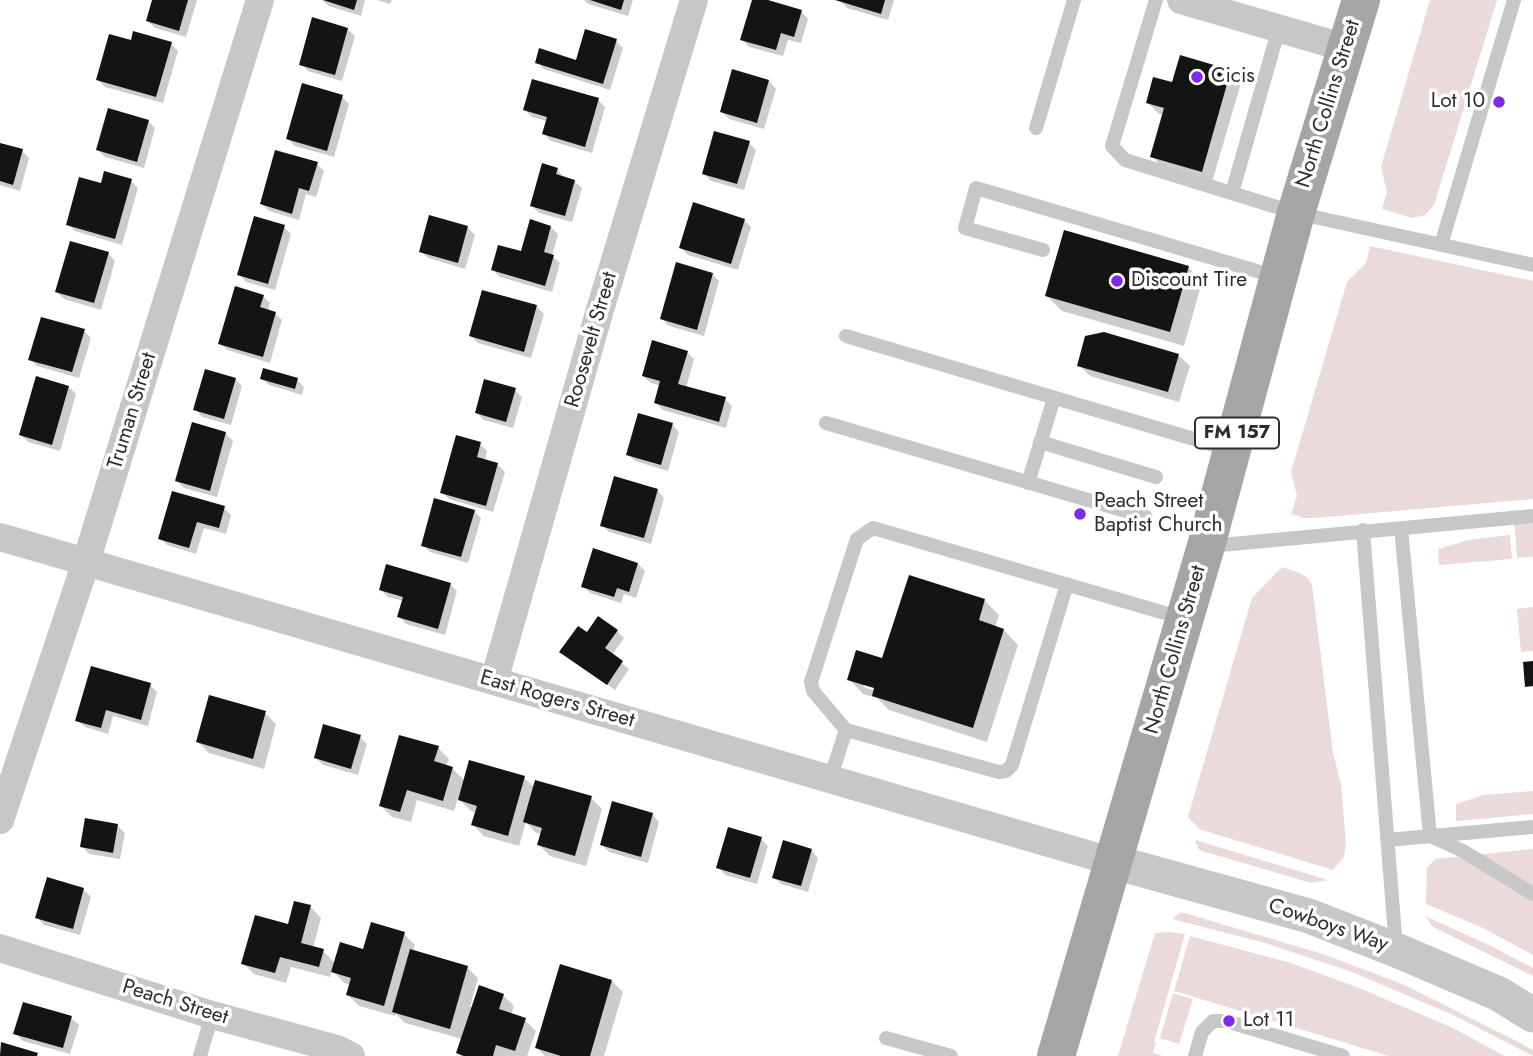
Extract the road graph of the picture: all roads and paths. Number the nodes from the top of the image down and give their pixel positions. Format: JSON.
{"nodes":[{"id":1,"x":260,"y":0,"type":"edge"},
{"id":2,"x":694,"y":0,"type":"edge"},
{"id":3,"x":1074,"y":0,"type":"edge"},
{"id":4,"x":1156,"y":0,"type":"edge"},
{"id":5,"x":1181,"y":0,"type":"edge"},
{"id":6,"x":1361,"y":0,"type":"edge"},
{"id":7,"x":1514,"y":0,"type":"edge"},
{"id":8,"x":1279,"y":28,"type":"junction"},
{"id":9,"x":1346,"y":48,"type":"junction"},
{"id":10,"x":1036,"y":128,"type":"dead end"},
{"id":11,"x":1233,"y":193,"type":"junction"},
{"id":12,"x":1296,"y":213,"type":"junction"},
{"id":13,"x":1441,"y":245,"type":"junction"},
{"id":14,"x":1043,"y":250,"type":"dead end"},
{"id":15,"x":1533,"y":265,"type":"edge"},
{"id":16,"x":1278,"y":278,"type":"junction"},
{"id":17,"x":846,"y":336,"type":"dead end"},
{"id":18,"x":1054,"y":398,"type":"junction"},
{"id":19,"x":826,"y":423,"type":"dead end"},
{"id":20,"x":1040,"y":442,"type":"junction"},
{"id":21,"x":1232,"y":451,"type":"junction"},
{"id":22,"x":1156,"y":477,"type":"dead end"},
{"id":23,"x":1028,"y":483,"type":"junction"},
{"id":24,"x":1533,"y":516,"type":"edge"},
{"id":25,"x":1146,"y":517,"type":"dead end"},
{"id":26,"x":1401,"y":528,"type":"junction"},
{"id":27,"x":1363,"y":530,"type":"junction"},
{"id":28,"x":0,"y":537,"type":"edge"},
{"id":29,"x":1206,"y":546,"type":"junction"},
{"id":30,"x":86,"y":562,"type":"junction"},
{"id":31,"x":1067,"y":584,"type":"junction"},
{"id":32,"x":1185,"y":618,"type":"junction"},
{"id":33,"x":494,"y":681,"type":"junction"},
{"id":34,"x":846,"y":730,"type":"junction"},
{"id":35,"x":830,"y":779,"type":"junction"},
{"id":36,"x":0,"y":820,"type":"edge"},
{"id":37,"x":1533,"y":827,"type":"edge"},
{"id":38,"x":1430,"y":836,"type":"junction"},
{"id":39,"x":1387,"y":840,"type":"junction"},
{"id":40,"x":1114,"y":862,"type":"junction"},
{"id":41,"x":1533,"y":894,"type":"edge"},
{"id":42,"x":0,"y":948,"type":"edge"},
{"id":43,"x":1396,"y":950,"type":"junction"},
{"id":44,"x":212,"y":1015,"type":"junction"},
{"id":45,"x":1533,"y":1015,"type":"edge"},
{"id":46,"x":886,"y":1038,"type":"dead end"},
{"id":47,"x":919,"y":1052,"type":"edge"},
{"id":48,"x":200,"y":1056,"type":"edge"},
{"id":49,"x":351,"y":1056,"type":"edge"},
{"id":50,"x":951,"y":1056,"type":"edge"},
{"id":51,"x":1056,"y":1056,"type":"edge"},
{"id":52,"x":1195,"y":1056,"type":"edge"},
{"id":53,"x":1343,"y":1056,"type":"edge"}],
"edges":[{"from":1,"to":30,"type":"street","name":"Truman Street"},
{"from":2,"to":33,"type":"street","name":"Roosevelt Street"},
{"from":3,"to":10,"type":"lane"},
{"from":4,"to":11,"type":"lane"},
{"from":5,"to":8,"type":"street"},
{"from":6,"to":9,"type":"main road","name":"North Collins Street","number":"FM 157"},
{"from":7,"to":13,"type":"lane"},
{"from":8,"to":9,"type":"street"},
{"from":8,"to":11,"type":"lane"},
{"from":9,"to":12,"type":"main road","name":"North Collins Street","number":"FM 157"},
{"from":11,"to":12,"type":"lane"},
{"from":12,"to":13,"type":"lane"},
{"from":12,"to":16,"type":"main road","name":"North Collins Street","number":"FM 157"},
{"from":13,"to":15,"type":"lane"},
{"from":14,"to":16,"type":"lane"},
{"from":16,"to":21,"type":"main road","name":"North Collins Street","number":"FM 157"},
{"from":17,"to":18,"type":"lane"},
{"from":18,"to":20,"type":"lane"},
{"from":18,"to":21,"type":"lane"},
{"from":19,"to":23,"type":"lane"},
{"from":20,"to":22,"type":"lane"},
{"from":20,"to":23,"type":"lane"},
{"from":21,"to":29,"type":"main road","name":"North Collins Street","number":"FM 157"},
{"from":23,"to":25,"type":"lane"},
{"from":24,"to":26,"type":"lane"},
{"from":26,"to":27,"type":"lane"},
{"from":26,"to":38,"type":"lane"},
{"from":27,"to":29,"type":"lane"},
{"from":27,"to":39,"type":"lane"},
{"from":28,"to":30,"type":"street","name":"East Rogers Street"},
{"from":29,"to":32,"type":"main road","name":"North Collins Street","number":"FM 157"},
{"from":30,"to":33,"type":"street","name":"East Rogers Street"},
{"from":30,"to":36,"type":"street","name":"Truman Street"},
{"from":31,"to":32,"type":"lane"},
{"from":31,"to":34,"type":"lane"},
{"from":31,"to":34,"type":"lane"},
{"from":32,"to":40,"type":"main road","name":"North Collins Street","number":"FM 157"},
{"from":33,"to":35,"type":"street","name":"East Rogers Street"},
{"from":34,"to":35,"type":"lane"},
{"from":35,"to":40,"type":"street","name":"East Rogers Street"},
{"from":37,"to":38,"type":"lane"},
{"from":38,"to":39,"type":"lane"},
{"from":38,"to":41,"type":"lane"},
{"from":39,"to":43,"type":"lane"},
{"from":40,"to":43,"type":"street","name":"Cowboys Way"},
{"from":40,"to":51,"type":"main road","name":"North Collins Street","number":"FM 157"},
{"from":42,"to":44,"type":"street","name":"Peach Street"},
{"from":43,"to":45,"type":"street","name":"Cowboys Way"},
{"from":44,"to":48,"type":"lane"},
{"from":44,"to":49,"type":"street","name":"Peach Street"},
{"from":46,"to":47,"type":"lane"},
{"from":47,"to":50,"type":"lane"},
{"from":52,"to":53,"type":"lane"}]}
